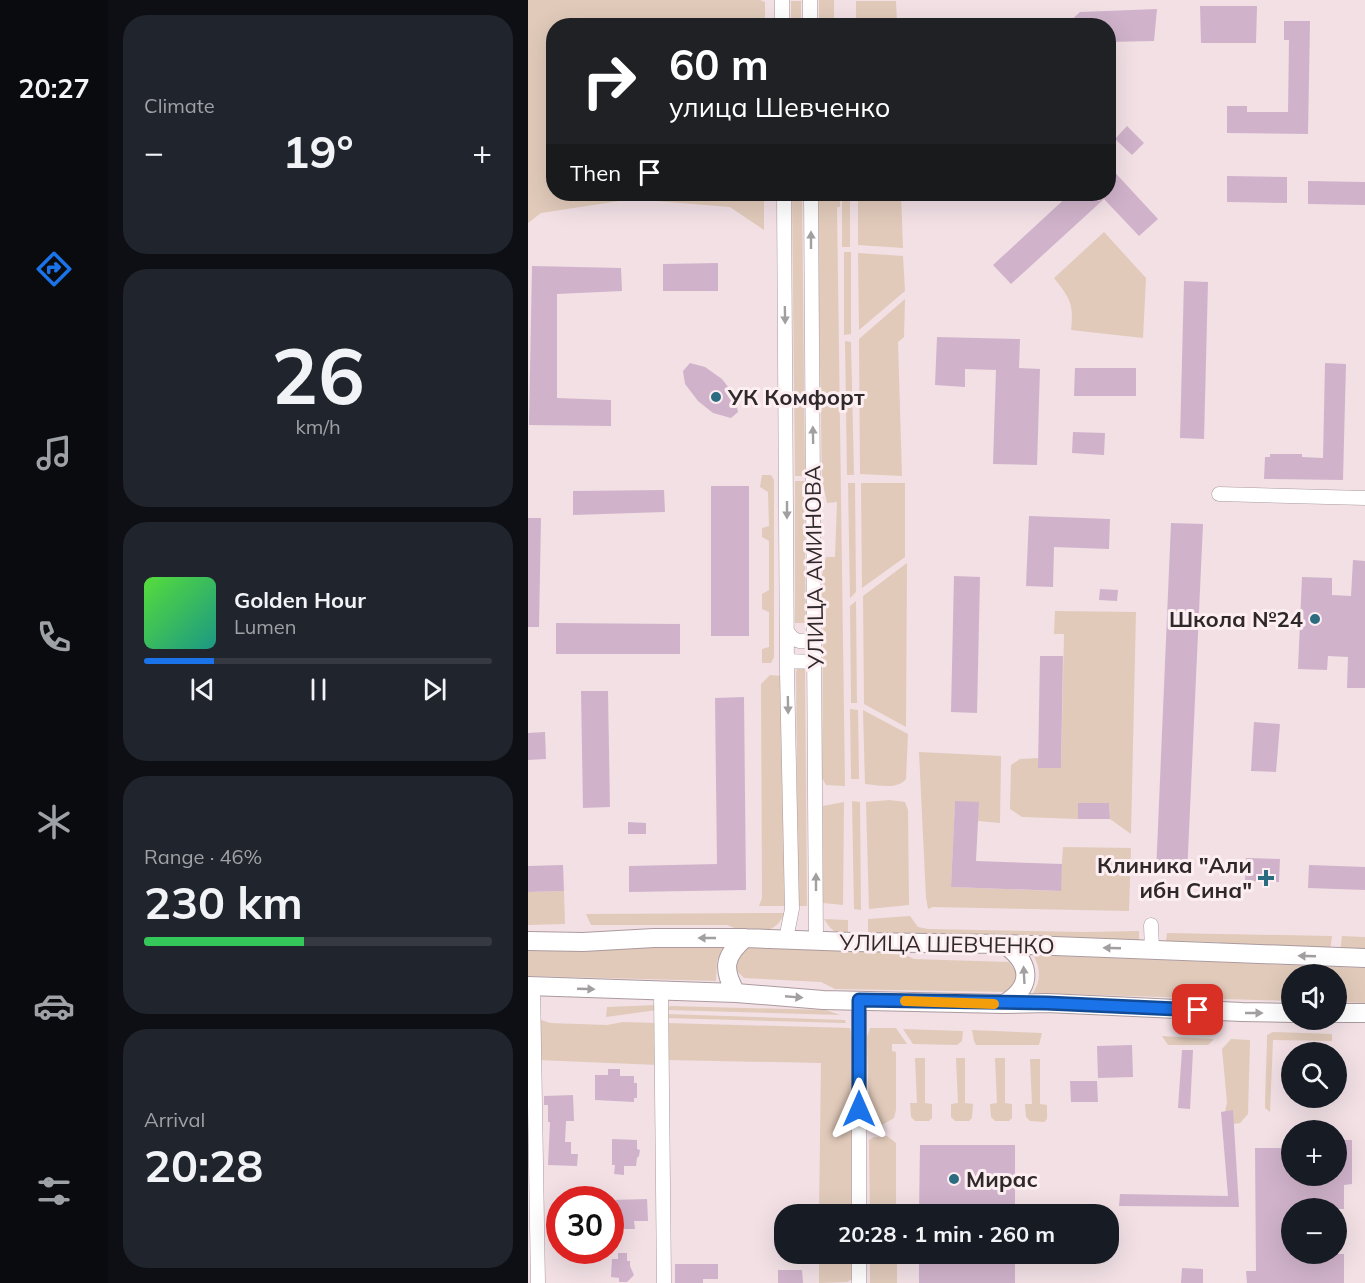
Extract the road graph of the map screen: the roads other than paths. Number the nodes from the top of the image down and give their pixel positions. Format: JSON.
{"nodes":[{"id":1,"x":782,"y":0,"type":"edge"},
{"id":2,"x":810,"y":0,"type":"edge"},
{"id":3,"x":782,"y":18,"type":"edge"},
{"id":4,"x":810,"y":18,"type":"edge"},
{"id":5,"x":784,"y":201,"type":"edge"},
{"id":6,"x":811,"y":201,"type":"edge"},
{"id":7,"x":1219,"y":494,"type":"dead end"},
{"id":8,"x":1365,"y":498,"type":"edge"},
{"id":9,"x":787,"y":631,"type":"junction"},
{"id":10,"x":815,"y":636,"type":"junction"},
{"id":11,"x":787,"y":662,"type":"junction"},
{"id":12,"x":815,"y":662,"type":"junction"},
{"id":13,"x":1151,"y":925,"type":"dead end"},
{"id":14,"x":745,"y":938,"type":"junction"},
{"id":15,"x":786,"y":939,"type":"junction"},
{"id":16,"x":816,"y":940,"type":"junction"},
{"id":17,"x":528,"y":941,"type":"edge"},
{"id":18,"x":1004,"y":944,"type":"junction"},
{"id":19,"x":1152,"y":950,"type":"junction"},
{"id":20,"x":1365,"y":958,"type":"edge"},
{"id":21,"x":531,"y":987,"type":"edge"},
{"id":22,"x":661,"y":992,"type":"junction"},
{"id":23,"x":736,"y":993,"type":"junction"},
{"id":24,"x":859,"y":1000,"type":"junction"},
{"id":25,"x":1004,"y":1004,"type":"junction"},
{"id":26,"x":1281,"y":1013,"type":"edge"},
{"id":27,"x":1347,"y":1013,"type":"edge"},
{"id":28,"x":1365,"y":1013,"type":"edge"},
{"id":29,"x":859,"y":1204,"type":"edge"},
{"id":30,"x":859,"y":1264,"type":"edge"},
{"id":31,"x":538,"y":1283,"type":"edge"},
{"id":32,"x":664,"y":1283,"type":"edge"},
{"id":33,"x":859,"y":1283,"type":"edge"}],
"edges":[{"from":1,"to":3,"type":"street"},
{"from":2,"to":4,"type":"street"},
{"from":5,"to":9,"type":"street","name":"УЛИЦА АМИНОВА","one_way":true},
{"from":10,"to":6,"type":"street","name":"УЛИЦА АМИНОВА","one_way":true},
{"from":7,"to":8,"type":"street"},
{"from":9,"to":10,"type":"street"},
{"from":9,"to":11,"type":"street","name":"УЛИЦА АМИНОВА"},
{"from":10,"to":12,"type":"street","name":"УЛИЦА АМИНОВА"},
{"from":11,"to":12,"type":"street"},
{"from":11,"to":15,"type":"street","name":"УЛИЦА АМИНОВА","one_way":true},
{"from":16,"to":12,"type":"street","name":"УЛИЦА АМИНОВА","one_way":true},
{"from":13,"to":19,"type":"street"},
{"from":14,"to":15,"type":"main road","name":"УЛИЦА ШЕВЧЕНКО"},
{"from":14,"to":17,"type":"main road","name":"УЛИЦА ШЕВЧЕНКО","one_way":true},
{"from":14,"to":23,"type":"main road"},
{"from":15,"to":16,"type":"main road","name":"УЛИЦА ШЕВЧЕНКО"},
{"from":16,"to":18,"type":"main road","name":"УЛИЦА ШЕВЧЕНКО"},
{"from":19,"to":18,"type":"main road","name":"УЛИЦА ШЕВЧЕНКО","one_way":true},
{"from":25,"to":18,"type":"main road","one_way":true},
{"from":20,"to":19,"type":"main road","name":"УЛИЦА ШЕВЧЕНКО","one_way":true},
{"from":21,"to":22,"type":"main road","one_way":true},
{"from":21,"to":31,"type":"street"},
{"from":22,"to":23,"type":"main road"},
{"from":22,"to":32,"type":"street"},
{"from":23,"to":24,"type":"main road","one_way":true},
{"from":24,"to":25,"type":"main road"},
{"from":24,"to":29,"type":"street"},
{"from":25,"to":26,"type":"main road","one_way":true},
{"from":27,"to":28,"type":"main road"},
{"from":30,"to":33,"type":"street"}]}
